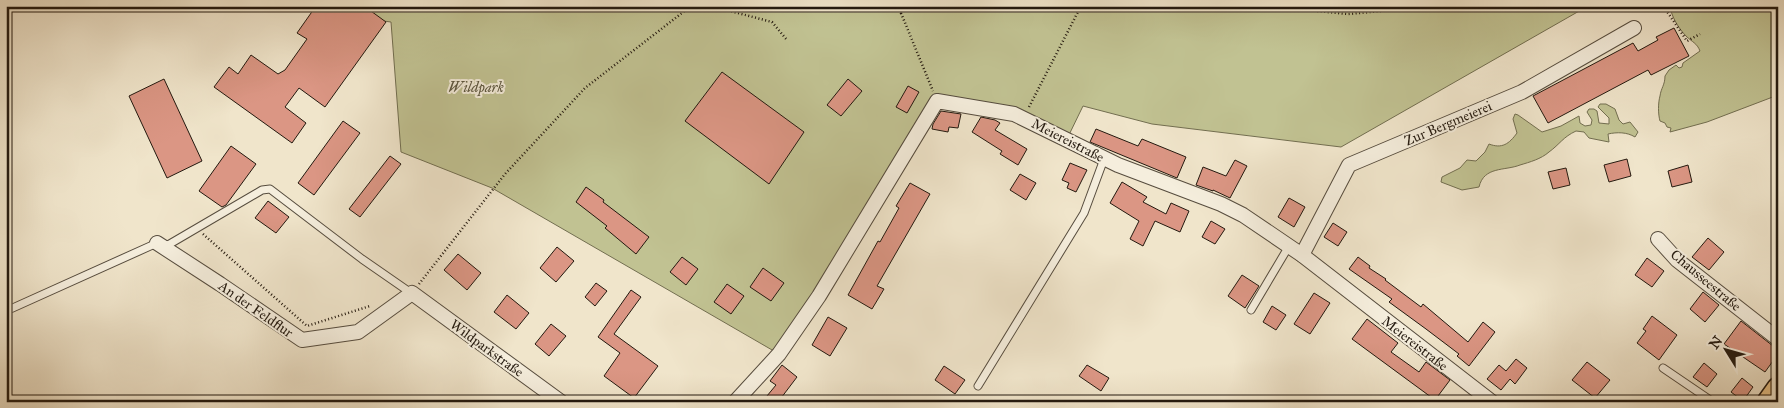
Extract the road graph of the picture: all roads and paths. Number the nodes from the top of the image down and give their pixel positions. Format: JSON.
{"nodes":[{"id":1,"x":691,"y":6,"type":"edge"},
{"id":2,"x":711,"y":6,"type":"edge"},
{"id":3,"x":898,"y":6,"type":"edge"},
{"id":4,"x":910,"y":6,"type":"edge"},
{"id":5,"x":1081,"y":6,"type":"edge"},
{"id":6,"x":1265,"y":6,"type":"edge"},
{"id":7,"x":1438,"y":6,"type":"edge"},
{"id":8,"x":1667,"y":6,"type":"edge"},
{"id":9,"x":901,"y":14,"type":"junction"},
{"id":10,"x":1634,"y":28,"type":"dead end"},
{"id":11,"x":1700,"y":34,"type":"dead end"},
{"id":12,"x":787,"y":40,"type":"dead end"},
{"id":13,"x":937,"y":101,"type":"junction"},
{"id":14,"x":1023,"y":118,"type":"junction"},
{"id":15,"x":1104,"y":159,"type":"junction"},
{"id":16,"x":197,"y":228,"type":"junction"},
{"id":17,"x":1658,"y":239,"type":"dead end"},
{"id":18,"x":157,"y":243,"type":"junction"},
{"id":19,"x":1289,"y":246,"type":"junction"},
{"id":20,"x":1302,"y":255,"type":"junction"},
{"id":21,"x":412,"y":294,"type":"junction"},
{"id":22,"x":374,"y":305,"type":"dead end"},
{"id":23,"x":1250,"y":310,"type":"dead end"},
{"id":24,"x":6,"y":311,"type":"edge"},
{"id":25,"x":1778,"y":339,"type":"edge"},
{"id":26,"x":1663,"y":368,"type":"dead end"},
{"id":27,"x":978,"y":386,"type":"dead end"},
{"id":28,"x":1778,"y":388,"type":"edge"},
{"id":29,"x":561,"y":402,"type":"edge"},
{"id":30,"x":735,"y":402,"type":"edge"},
{"id":31,"x":1492,"y":402,"type":"edge"},
{"id":32,"x":1713,"y":402,"type":"edge"},
{"id":33,"x":1768,"y":402,"type":"edge"}],
"edges":[{"from":1,"to":21,"type":"path"},
{"from":2,"to":12,"type":"path"},
{"from":3,"to":9,"type":"path"},
{"from":4,"to":9,"type":"path"},
{"from":5,"to":14,"type":"path"},
{"from":6,"to":7,"type":"path"},
{"from":8,"to":11,"type":"path"},
{"from":9,"to":13,"type":"path"},
{"from":10,"to":20,"type":"street","name":"Zur Bergmeierei"},
{"from":13,"to":14,"type":"street","name":"Meiereistraße"},
{"from":13,"to":30,"type":"street"},
{"from":14,"to":15,"type":"street","name":"Meiereistraße"},
{"from":15,"to":19,"type":"street","name":"Meiereistraße"},
{"from":15,"to":27,"type":"lane"},
{"from":16,"to":18,"type":"lane"},
{"from":16,"to":21,"type":"lane"},
{"from":16,"to":22,"type":"path"},
{"from":17,"to":25,"type":"street","name":"Chausseestraße"},
{"from":18,"to":21,"type":"street","name":"An der Feldflur"},
{"from":18,"to":24,"type":"lane"},
{"from":19,"to":20,"type":"street","name":"Meiereistraße"},
{"from":19,"to":23,"type":"lane"},
{"from":20,"to":31,"type":"street","name":"Meiereistraße"},
{"from":21,"to":29,"type":"street","name":"Wildparkstraße"},
{"from":26,"to":32,"type":"lane"},
{"from":28,"to":33,"type":"main road"}]}
